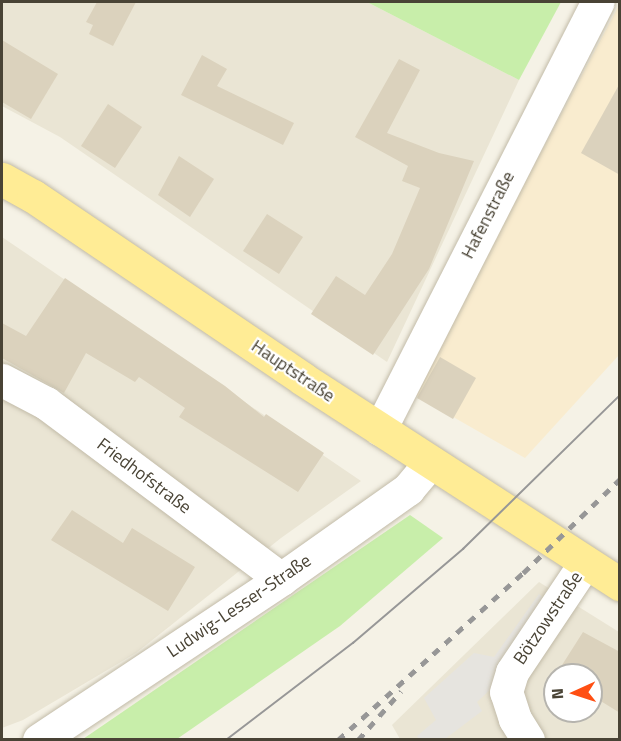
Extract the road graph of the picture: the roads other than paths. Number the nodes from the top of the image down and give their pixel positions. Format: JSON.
{"nodes":[{"id":1,"x":598,"y":2,"type":"edge"},
{"id":2,"x":2,"y":179,"type":"edge"},
{"id":3,"x":2,"y":380,"type":"edge"},
{"id":4,"x":380,"y":429,"type":"junction"},
{"id":5,"x":431,"y":462,"type":"junction"},
{"id":6,"x":585,"y":563,"type":"junction"},
{"id":7,"x":281,"y":579,"type":"junction"},
{"id":8,"x":620,"y":584,"type":"edge"},
{"id":9,"x":39,"y":740,"type":"edge"},
{"id":10,"x":528,"y":740,"type":"edge"}],
"edges":[{"from":1,"to":4,"type":"street","name":"Hafenstraße"},
{"from":2,"to":4,"type":"main road","name":"Hauptstraße"},
{"from":3,"to":7,"type":"street","name":"Friedhofstraße"},
{"from":4,"to":5,"type":"main road","name":"Hauptstraße"},
{"from":5,"to":6,"type":"main road","name":"Hauptstraße"},
{"from":5,"to":7,"type":"street","name":"Ludwig-Lesser-Straße"},
{"from":6,"to":8,"type":"main road","name":"Hauptstraße"},
{"from":6,"to":10,"type":"street","name":"Bötzowstraße"},
{"from":7,"to":9,"type":"street","name":"Ludwig-Lesser-Straße"}]}
